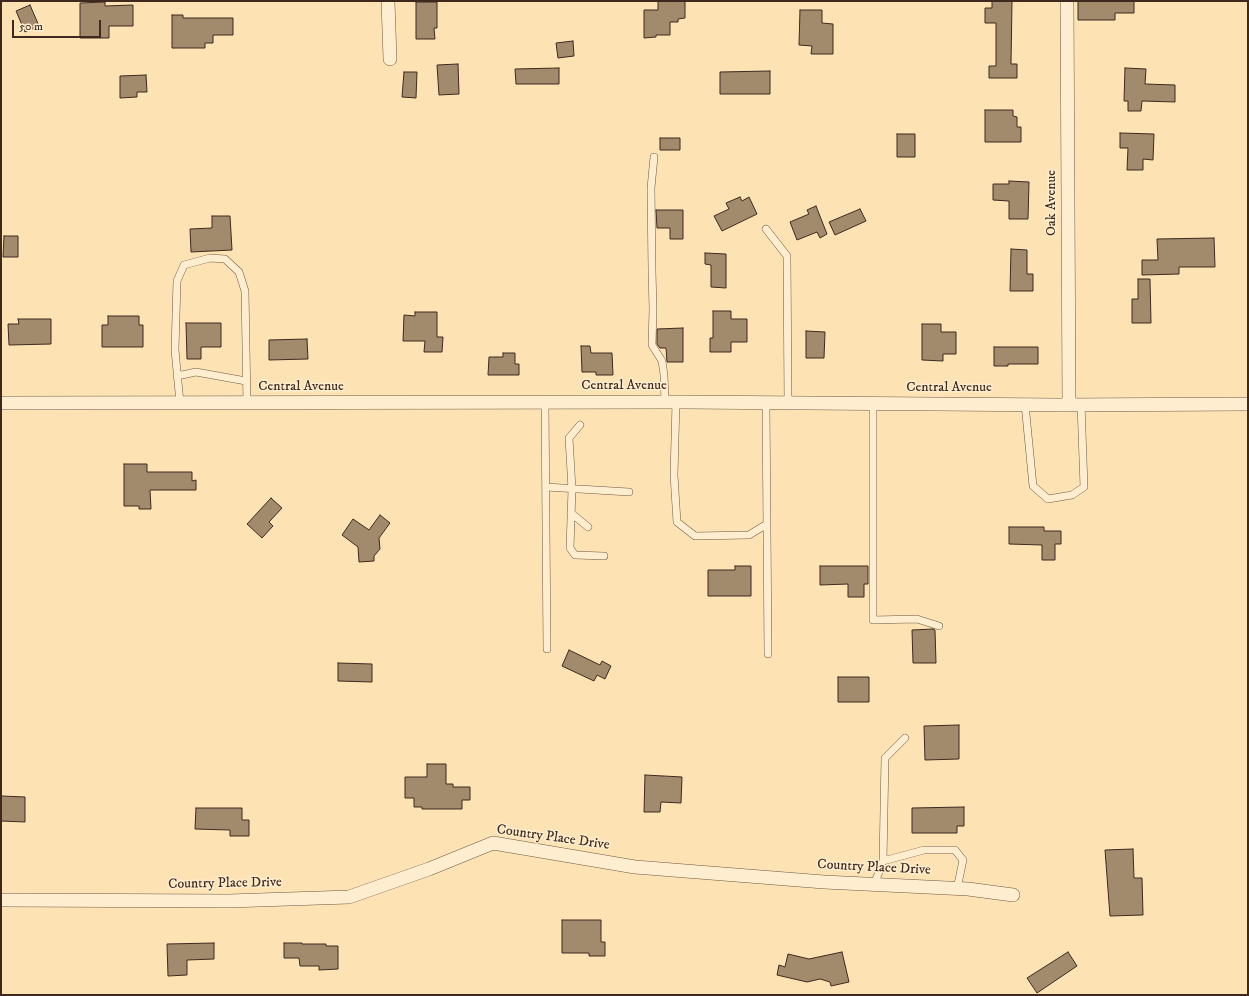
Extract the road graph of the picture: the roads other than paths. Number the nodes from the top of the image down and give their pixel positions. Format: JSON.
{"nodes":[{"id":1,"x":388,"y":1,"type":"edge"},
{"id":2,"x":1067,"y":1,"type":"edge"},
{"id":3,"x":390,"y":59,"type":"dead end"},
{"id":4,"x":654,"y":157,"type":"dead end"},
{"id":5,"x":766,"y":229,"type":"dead end"},
{"id":6,"x":177,"y":376,"type":"junction"},
{"id":7,"x":246,"y":381,"type":"junction"},
{"id":8,"x":545,"y":402,"type":"junction"},
{"id":9,"x":670,"y":402,"type":"junction"},
{"id":10,"x":1,"y":403,"type":"edge"},
{"id":11,"x":180,"y":403,"type":"junction"},
{"id":12,"x":247,"y":403,"type":"junction"},
{"id":13,"x":766,"y":403,"type":"junction"},
{"id":14,"x":788,"y":403,"type":"junction"},
{"id":15,"x":873,"y":403,"type":"junction"},
{"id":16,"x":1026,"y":404,"type":"junction"},
{"id":17,"x":1075,"y":404,"type":"junction"},
{"id":18,"x":1248,"y":404,"type":"edge"},
{"id":19,"x":580,"y":425,"type":"dead end"},
{"id":20,"x":546,"y":487,"type":"junction"},
{"id":21,"x":572,"y":489,"type":"junction"},
{"id":22,"x":629,"y":492,"type":"dead end"},
{"id":23,"x":571,"y":513,"type":"junction"},
{"id":24,"x":767,"y":524,"type":"junction"},
{"id":25,"x":588,"y":527,"type":"dead end"},
{"id":26,"x":604,"y":556,"type":"dead end"},
{"id":27,"x":938,"y":626,"type":"dead end"},
{"id":28,"x":547,"y":649,"type":"dead end"},
{"id":29,"x":768,"y":654,"type":"dead end"},
{"id":30,"x":905,"y":738,"type":"dead end"},
{"id":31,"x":882,"y":861,"type":"junction"},
{"id":32,"x":874,"y":885,"type":"junction"},
{"id":33,"x":957,"y":888,"type":"junction"},
{"id":34,"x":1013,"y":895,"type":"dead end"},
{"id":35,"x":1,"y":900,"type":"edge"}],
"edges":[{"from":1,"to":3,"type":"street"},
{"from":2,"to":17,"type":"street","name":"Oak Avenue"},
{"from":4,"to":9,"type":"lane"},
{"from":5,"to":14,"type":"lane"},
{"from":6,"to":7,"type":"lane"},
{"from":6,"to":7,"type":"lane"},
{"from":6,"to":11,"type":"lane"},
{"from":7,"to":12,"type":"lane"},
{"from":8,"to":9,"type":"street","name":"Central Avenue"},
{"from":8,"to":12,"type":"street","name":"Central Avenue"},
{"from":8,"to":20,"type":"lane"},
{"from":9,"to":13,"type":"street","name":"Central Avenue"},
{"from":9,"to":24,"type":"lane"},
{"from":10,"to":11,"type":"street","name":"Central Avenue"},
{"from":11,"to":12,"type":"street","name":"Central Avenue"},
{"from":13,"to":14,"type":"street","name":"Central Avenue"},
{"from":13,"to":24,"type":"lane"},
{"from":14,"to":15,"type":"street","name":"Central Avenue"},
{"from":15,"to":16,"type":"street","name":"Central Avenue"},
{"from":15,"to":27,"type":"lane"},
{"from":16,"to":17,"type":"street","name":"Central Avenue"},
{"from":16,"to":17,"type":"lane"},
{"from":17,"to":18,"type":"street","name":"Central Avenue"},
{"from":19,"to":21,"type":"lane"},
{"from":20,"to":21,"type":"lane"},
{"from":20,"to":28,"type":"lane"},
{"from":21,"to":22,"type":"lane"},
{"from":21,"to":23,"type":"lane"},
{"from":23,"to":25,"type":"lane"},
{"from":23,"to":26,"type":"lane"},
{"from":24,"to":29,"type":"lane"},
{"from":30,"to":31,"type":"lane"},
{"from":31,"to":32,"type":"lane"},
{"from":31,"to":33,"type":"lane"},
{"from":32,"to":33,"type":"street","name":"Country Place Drive"},
{"from":32,"to":35,"type":"street","name":"Country Place Drive"},
{"from":33,"to":34,"type":"street","name":"Country Place Drive"}]}
